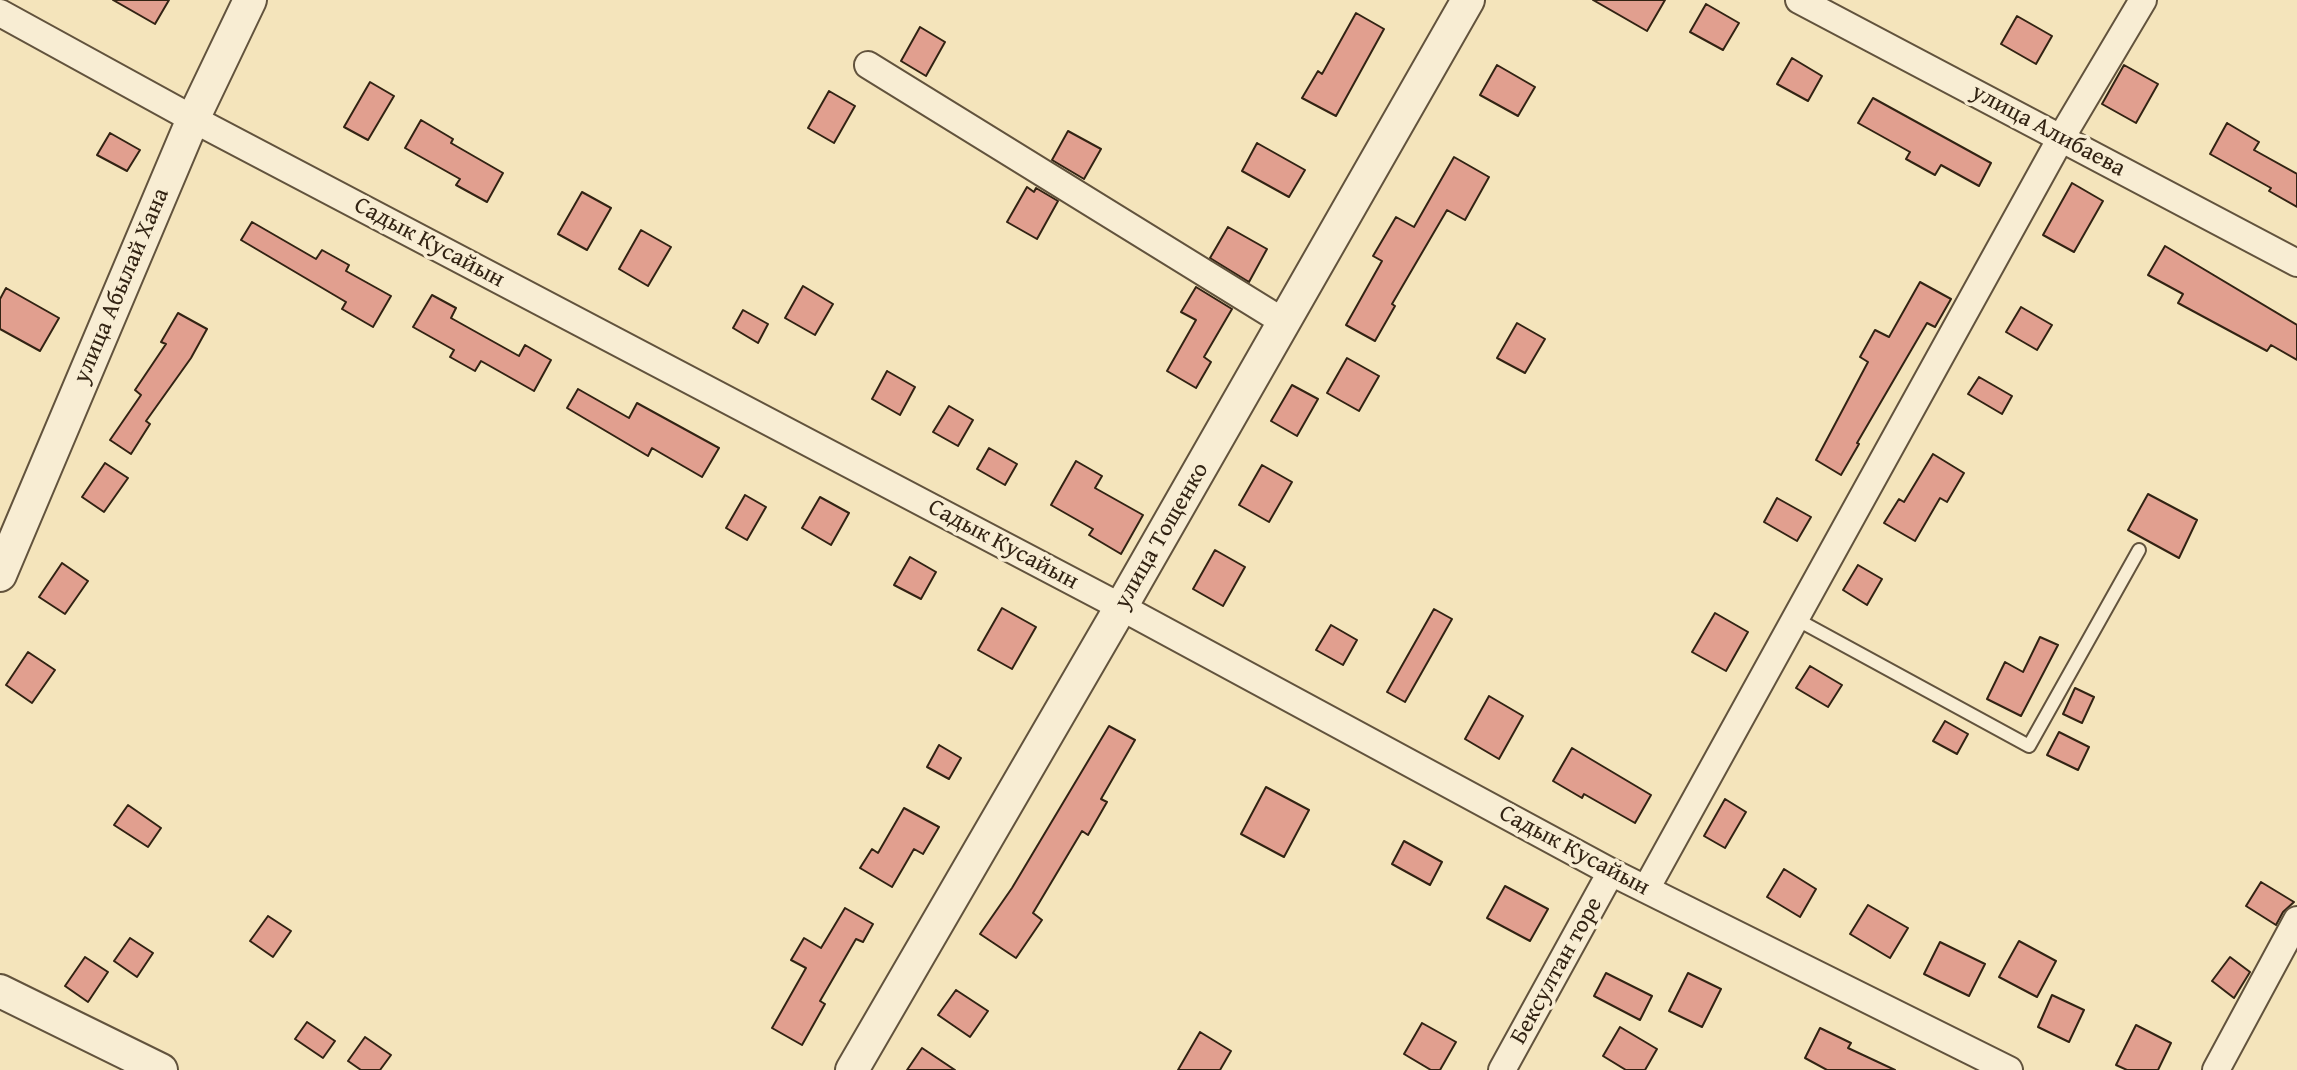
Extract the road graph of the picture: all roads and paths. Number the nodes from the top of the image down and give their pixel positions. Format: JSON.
{"nodes":[{"id":1,"x":250,"y":0,"type":"edge"},
{"id":2,"x":1468,"y":0,"type":"edge"},
{"id":3,"x":1799,"y":0,"type":"edge"},
{"id":4,"x":2143,"y":0,"type":"edge"},
{"id":5,"x":0,"y":13,"type":"edge"},
{"id":6,"x":868,"y":65,"type":"dead end"},
{"id":7,"x":193,"y":119,"type":"junction"},
{"id":8,"x":2061,"y":138,"type":"junction"},
{"id":9,"x":2297,"y":263,"type":"edge"},
{"id":10,"x":1284,"y":322,"type":"junction"},
{"id":11,"x":2139,"y":550,"type":"dead end"},
{"id":12,"x":0,"y":575,"type":"edge"},
{"id":13,"x":1121,"y":607,"type":"junction"},
{"id":14,"x":1796,"y":619,"type":"junction"},
{"id":15,"x":1611,"y":872,"type":"junction"},
{"id":16,"x":1646,"y":889,"type":"junction"},
{"id":17,"x":2297,"y":920,"type":"edge"},
{"id":18,"x":0,"y":991,"type":"edge"},
{"id":19,"x":161,"y":1070,"type":"edge"},
{"id":20,"x":852,"y":1070,"type":"edge"},
{"id":21,"x":1502,"y":1070,"type":"edge"},
{"id":22,"x":2009,"y":1070,"type":"edge"},
{"id":23,"x":2216,"y":1070,"type":"edge"}],
"edges":[{"from":1,"to":7,"type":"street","name":"улица Абылай Хана"},
{"from":2,"to":10,"type":"street","name":"улица Тощенко"},
{"from":3,"to":8,"type":"street","name":"улица Алибаева"},
{"from":4,"to":8,"type":"street"},
{"from":5,"to":7,"type":"street","name":"Садык Кусайын"},
{"from":6,"to":10,"type":"street"},
{"from":7,"to":12,"type":"street","name":"улица Абылай Хана"},
{"from":7,"to":13,"type":"street","name":"Садык Кусайын"},
{"from":8,"to":9,"type":"street","name":"улица Алибаева"},
{"from":8,"to":14,"type":"street"},
{"from":10,"to":13,"type":"street","name":"улица Тощенко"},
{"from":11,"to":14,"type":"lane"},
{"from":13,"to":15,"type":"street","name":"Садык Кусайын"},
{"from":13,"to":20,"type":"street","name":"улица Тощенко"},
{"from":14,"to":16,"type":"street"},
{"from":15,"to":16,"type":"street","name":"Садык Кусайын"},
{"from":15,"to":21,"type":"street","name":"Бексултан торе"},
{"from":16,"to":22,"type":"street","name":"Садык Кусайын"},
{"from":17,"to":23,"type":"street"},
{"from":18,"to":19,"type":"street"}]}
